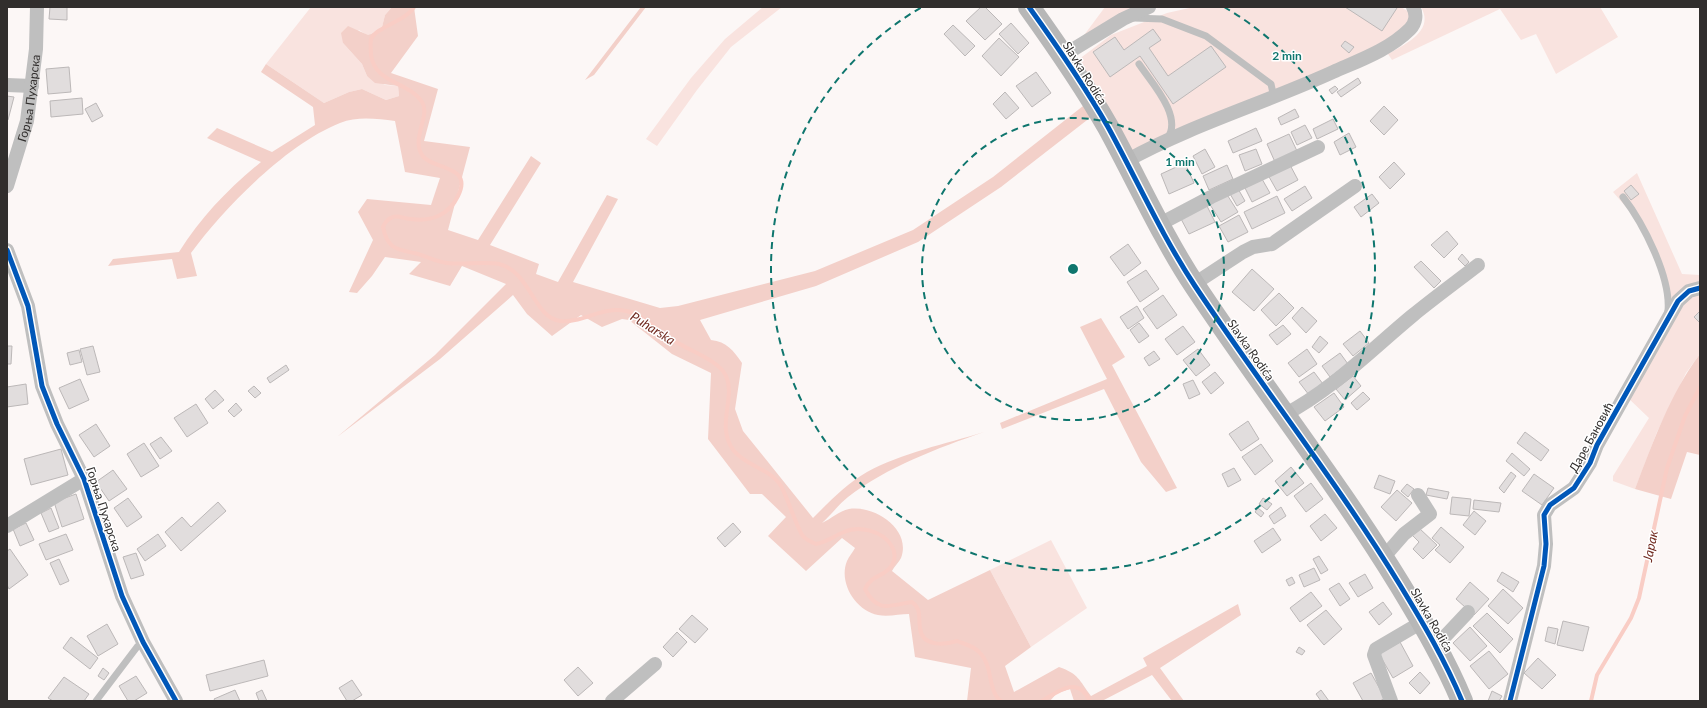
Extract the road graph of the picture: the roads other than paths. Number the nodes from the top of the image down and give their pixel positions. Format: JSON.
{"nodes":[{"id":1,"x":38,"y":7,"type":"edge"},
{"id":2,"x":1029,"y":7,"type":"edge"},
{"id":3,"x":1149,"y":7,"type":"edge"},
{"id":4,"x":1413,"y":7,"type":"edge"},
{"id":5,"x":1123,"y":19,"type":"junction"},
{"id":6,"x":1064,"y":55,"type":"junction"},
{"id":7,"x":1139,"y":64,"type":"dead end"},
{"id":8,"x":7,"y":84,"type":"edge"},
{"id":9,"x":32,"y":86,"type":"junction"},
{"id":10,"x":1274,"y":98,"type":"junction"},
{"id":11,"x":1166,"y":141,"type":"junction"},
{"id":12,"x":1318,"y":147,"type":"dead end"},
{"id":13,"x":1126,"y":161,"type":"junction"},
{"id":14,"x":7,"y":186,"type":"edge"},
{"id":15,"x":1356,"y":186,"type":"dead end"},
{"id":16,"x":1623,"y":197,"type":"dead end"},
{"id":17,"x":1158,"y":225,"type":"junction"},
{"id":18,"x":7,"y":250,"type":"edge"},
{"id":19,"x":1478,"y":265,"type":"dead end"},
{"id":20,"x":1194,"y":284,"type":"junction"},
{"id":21,"x":1700,"y":288,"type":"edge"},
{"id":22,"x":1668,"y":319,"type":"junction"},
{"id":23,"x":1284,"y":414,"type":"junction"},
{"id":24,"x":84,"y":479,"type":"junction"},
{"id":25,"x":1418,"y":495,"type":"dead end"},
{"id":26,"x":7,"y":526,"type":"edge"},
{"id":27,"x":1383,"y":558,"type":"junction"},
{"id":28,"x":1468,"y":612,"type":"dead end"},
{"id":29,"x":1422,"y":622,"type":"junction"},
{"id":30,"x":143,"y":642,"type":"junction"},
{"id":31,"x":1436,"y":646,"type":"junction"},
{"id":32,"x":655,"y":664,"type":"dead end"},
{"id":33,"x":96,"y":701,"type":"edge"},
{"id":34,"x":176,"y":701,"type":"edge"},
{"id":35,"x":612,"y":701,"type":"edge"},
{"id":36,"x":1391,"y":701,"type":"edge"},
{"id":37,"x":1462,"y":701,"type":"edge"},
{"id":38,"x":1510,"y":701,"type":"edge"}],
"edges":[{"from":1,"to":9,"type":"street","name":"Горња Пухарска"},
{"from":2,"to":6,"type":"main road","name":"Slavka Rodića"},
{"from":3,"to":5,"type":"street"},
{"from":4,"to":10,"type":"street"},
{"from":5,"to":6,"type":"street"},
{"from":5,"to":10,"type":"lane"},
{"from":6,"to":13,"type":"main road","name":"Slavka Rodića"},
{"from":7,"to":11,"type":"lane"},
{"from":8,"to":9,"type":"street"},
{"from":9,"to":14,"type":"street","name":"Горња Пухарска"},
{"from":10,"to":11,"type":"street"},
{"from":11,"to":13,"type":"street"},
{"from":12,"to":17,"type":"street"},
{"from":13,"to":17,"type":"main road","name":"Slavka Rodića"},
{"from":15,"to":20,"type":"street"},
{"from":16,"to":22,"type":"lane"},
{"from":17,"to":20,"type":"main road","name":"Slavka Rodića"},
{"from":18,"to":24,"type":"street","name":"Горња Пухарска"},
{"from":19,"to":23,"type":"street"},
{"from":20,"to":23,"type":"main road","name":"Slavka Rodića"},
{"from":21,"to":22,"type":"street","name":"Даре Бановић"},
{"from":22,"to":38,"type":"street","name":"Даре Бановић"},
{"from":23,"to":27,"type":"main road","name":"Slavka Rodića"},
{"from":24,"to":26,"type":"street"},
{"from":24,"to":30,"type":"street","name":"Горња Пухарска"},
{"from":25,"to":27,"type":"street"},
{"from":27,"to":29,"type":"main road","name":"Slavka Rodića"},
{"from":28,"to":31,"type":"street"},
{"from":29,"to":31,"type":"main road","name":"Slavka Rodića"},
{"from":29,"to":36,"type":"street"},
{"from":30,"to":33,"type":"lane"},
{"from":30,"to":34,"type":"street","name":"Горња Пухарска"},
{"from":31,"to":37,"type":"main road","name":"Slavka Rodića"},
{"from":32,"to":35,"type":"street"}]}
